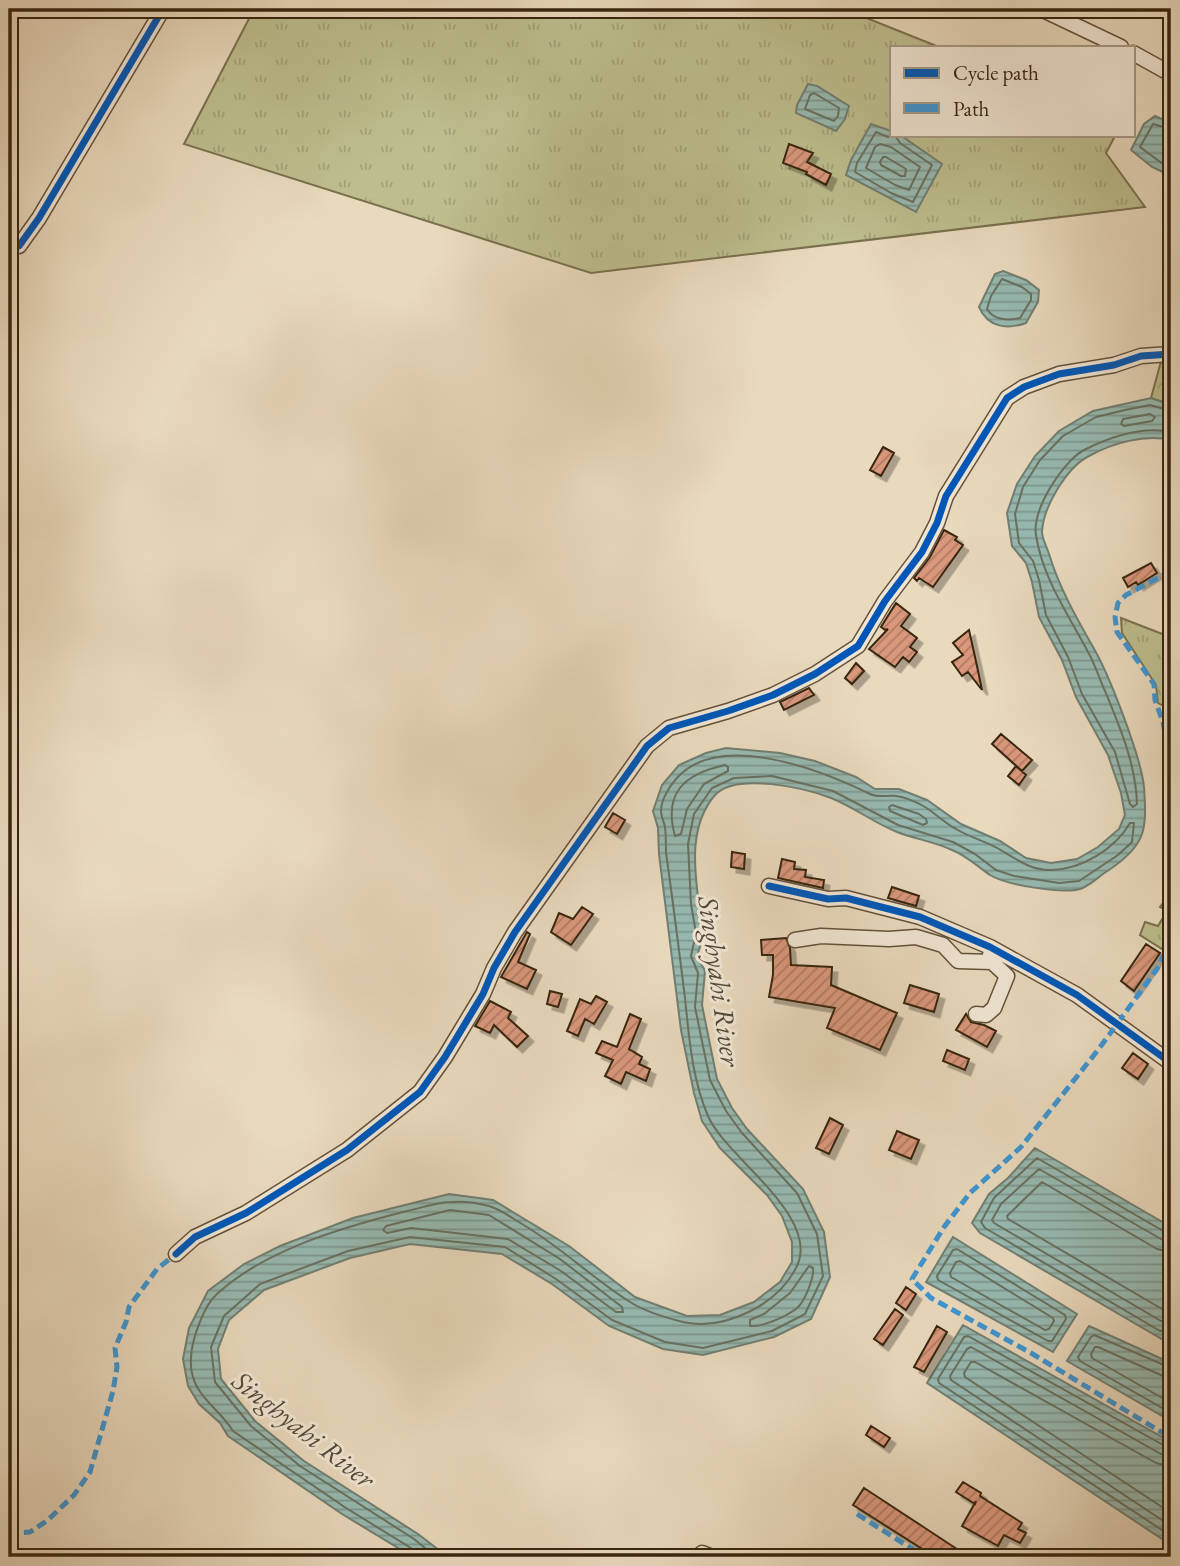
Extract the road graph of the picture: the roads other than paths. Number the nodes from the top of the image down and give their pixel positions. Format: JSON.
{"nodes":[{"id":1,"x":163,"y":9,"type":"edge"},
{"id":2,"x":1041,"y":9,"type":"edge"},
{"id":3,"x":1119,"y":46,"type":"edge"},
{"id":4,"x":1134,"y":54,"type":"edge"},
{"id":5,"x":1171,"y":74,"type":"edge"},
{"id":6,"x":9,"y":246,"type":"edge"},
{"id":7,"x":1171,"y":354,"type":"edge"},
{"id":8,"x":769,"y":886,"type":"dead end"},
{"id":9,"x":795,"y":940,"type":"dead end"},
{"id":10,"x":991,"y":955,"type":"junction"},
{"id":11,"x":975,"y":1014,"type":"dead end"},
{"id":12,"x":1171,"y":1063,"type":"edge"},
{"id":13,"x":176,"y":1254,"type":"dead end"}],
"edges":[{"from":1,"to":6,"type":"street"},
{"from":2,"to":3,"type":"street"},
{"from":4,"to":5,"type":"street"},
{"from":7,"to":13,"type":"street"},
{"from":8,"to":10,"type":"street"},
{"from":9,"to":10,"type":"street"},
{"from":10,"to":11,"type":"street"},
{"from":10,"to":12,"type":"street"}]}
